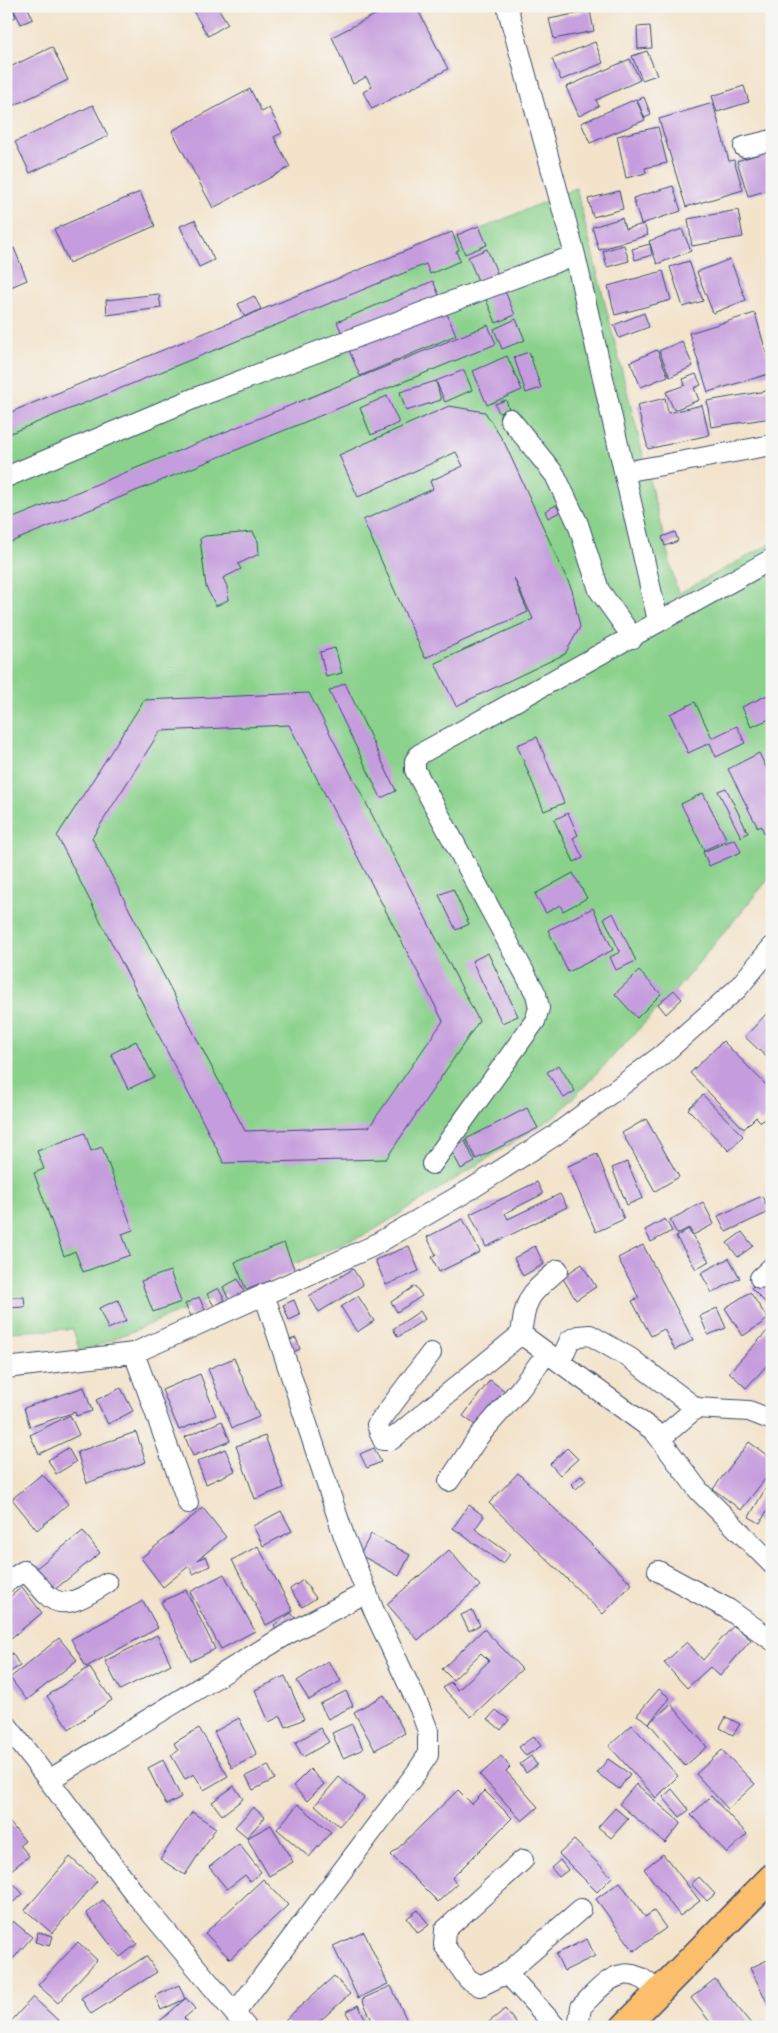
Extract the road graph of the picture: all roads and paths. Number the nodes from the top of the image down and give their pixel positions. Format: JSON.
{"nodes":[{"id":1,"x":507,"y":6,"type":"edge"},
{"id":2,"x":772,"y":140,"type":"edge"},
{"id":3,"x":744,"y":147,"type":"dead end"},
{"id":4,"x":575,"y":256,"type":"junction"},
{"id":5,"x":510,"y":419,"type":"dead end"},
{"id":6,"x":772,"y":445,"type":"edge"},
{"id":7,"x":624,"y":472,"type":"junction"},
{"id":8,"x":6,"y":477,"type":"edge"},
{"id":9,"x":772,"y":560,"type":"edge"},
{"id":10,"x":658,"y":621,"type":"junction"},
{"id":11,"x":633,"y":638,"type":"junction"},
{"id":12,"x":772,"y":947,"type":"edge"},
{"id":13,"x":432,"y":1164,"type":"dead end"},
{"id":14,"x":558,"y":1270,"type":"dead end"},
{"id":15,"x":264,"y":1294,"type":"junction"},
{"id":16,"x":521,"y":1334,"type":"junction"},
{"id":17,"x":134,"y":1353,"type":"junction"},
{"id":18,"x":431,"y":1353,"type":"dead end"},
{"id":19,"x":554,"y":1357,"type":"junction"},
{"id":20,"x":6,"y":1368,"type":"edge"},
{"id":21,"x":696,"y":1408,"type":"junction"},
{"id":22,"x":772,"y":1420,"type":"edge"},
{"id":23,"x":660,"y":1439,"type":"junction"},
{"id":24,"x":449,"y":1481,"type":"dead end"},
{"id":25,"x":188,"y":1503,"type":"dead end"},
{"id":26,"x":772,"y":1564,"type":"edge"},
{"id":27,"x":658,"y":1571,"type":"dead end"},
{"id":28,"x":6,"y":1582,"type":"edge"},
{"id":29,"x":107,"y":1583,"type":"dead end"},
{"id":30,"x":367,"y":1592,"type":"junction"},
{"id":31,"x":772,"y":1640,"type":"edge"},
{"id":32,"x":6,"y":1724,"type":"edge"},
{"id":33,"x":49,"y":1780,"type":"junction"},
{"id":34,"x":523,"y":1860,"type":"dead end"},
{"id":35,"x":772,"y":1877,"type":"edge"},
{"id":36,"x":772,"y":1902,"type":"edge"},
{"id":37,"x":581,"y":1909,"type":"dead end"},
{"id":38,"x":507,"y":1973,"type":"junction"},
{"id":39,"x":659,"y":1991,"type":"junction"},
{"id":40,"x":240,"y":2020,"type":"edge"},
{"id":41,"x":556,"y":2027,"type":"edge"},
{"id":42,"x":582,"y":2027,"type":"edge"},
{"id":43,"x":624,"y":2027,"type":"edge"},
{"id":44,"x":648,"y":2027,"type":"edge"}],
"edges":[{"from":1,"to":4,"type":"street"},
{"from":2,"to":3,"type":"street"},
{"from":4,"to":7,"type":"street"},
{"from":4,"to":8,"type":"street"},
{"from":5,"to":11,"type":"street"},
{"from":6,"to":7,"type":"street"},
{"from":7,"to":10,"type":"street"},
{"from":9,"to":10,"type":"street"},
{"from":10,"to":11,"type":"street"},
{"from":11,"to":13,"type":"street"},
{"from":12,"to":15,"type":"street"},
{"from":14,"to":16,"type":"street"},
{"from":15,"to":17,"type":"street"},
{"from":15,"to":30,"type":"street"},
{"from":16,"to":18,"type":"street"},
{"from":16,"to":19,"type":"street"},
{"from":17,"to":20,"type":"street"},
{"from":17,"to":25,"type":"street"},
{"from":19,"to":21,"type":"street"},
{"from":19,"to":23,"type":"street"},
{"from":19,"to":24,"type":"street"},
{"from":21,"to":22,"type":"street"},
{"from":21,"to":23,"type":"street"},
{"from":23,"to":26,"type":"street"},
{"from":27,"to":31,"type":"street"},
{"from":28,"to":29,"type":"street"},
{"from":30,"to":33,"type":"street"},
{"from":30,"to":40,"type":"street"},
{"from":32,"to":33,"type":"street"},
{"from":33,"to":40,"type":"street"},
{"from":34,"to":38,"type":"street"},
{"from":35,"to":39,"type":"main road"},
{"from":36,"to":44,"type":"main road"},
{"from":37,"to":38,"type":"street"},
{"from":38,"to":41,"type":"street"},
{"from":39,"to":42,"type":"street"},
{"from":39,"to":43,"type":"main road"}]}
